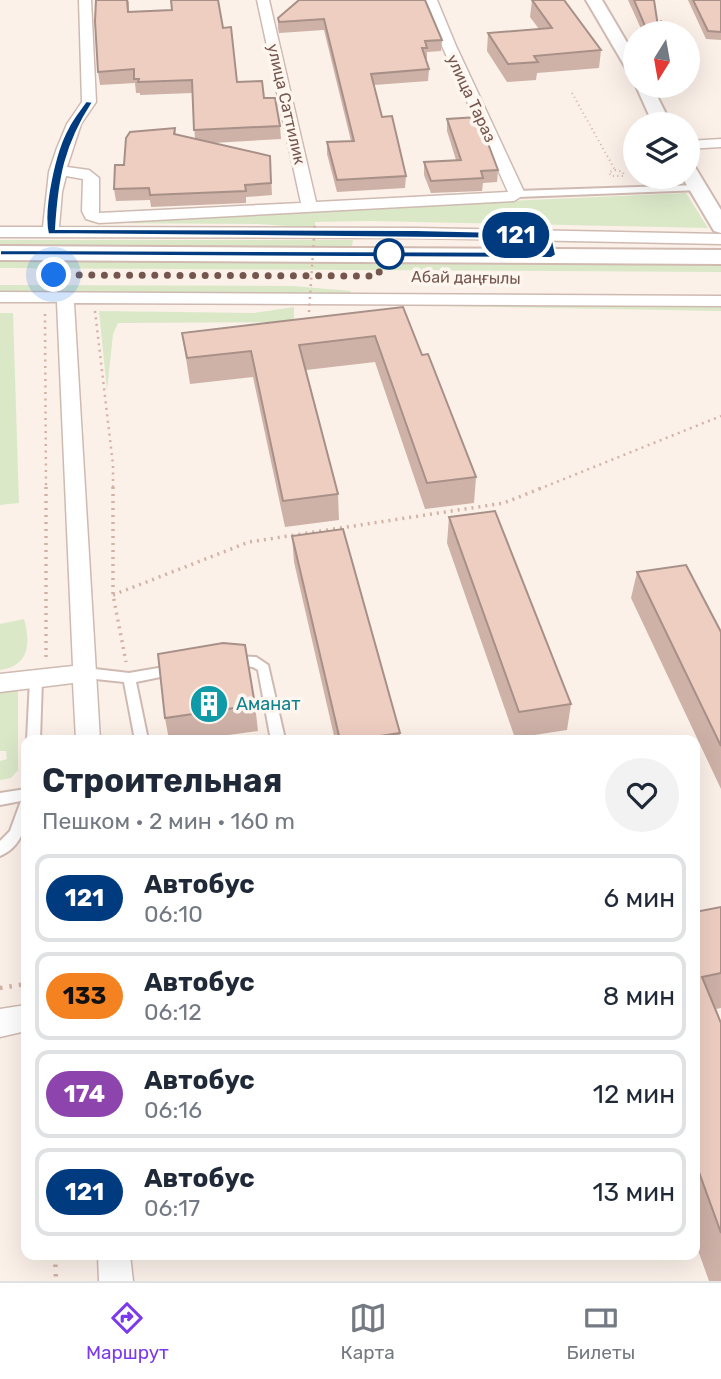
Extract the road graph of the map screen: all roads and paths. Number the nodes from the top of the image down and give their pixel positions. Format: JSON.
{"nodes":[{"id":1,"x":85,"y":0,"type":"edge"},
{"id":2,"x":263,"y":0,"type":"edge"},
{"id":3,"x":431,"y":0,"type":"edge"},
{"id":4,"x":594,"y":0,"type":"edge"},
{"id":5,"x":623,"y":49,"type":"edge"},
{"id":6,"x":572,"y":93,"type":"dead end"},
{"id":7,"x":721,"y":143,"type":"edge"},
{"id":8,"x":700,"y":144,"type":"edge"},
{"id":9,"x":614,"y":170,"type":"dead end"},
{"id":10,"x":57,"y":172,"type":"junction"},
{"id":11,"x":623,"y":185,"type":"edge"},
{"id":12,"x":699,"y":189,"type":"edge"},
{"id":13,"x":517,"y":194,"type":"junction"},
{"id":14,"x":313,"y":215,"type":"junction"},
{"id":15,"x":99,"y":218,"type":"joint"},
{"id":16,"x":721,"y":227,"type":"edge"},
{"id":17,"x":0,"y":232,"type":"edge"},
{"id":18,"x":51,"y":232,"type":"junction"},
{"id":19,"x":721,"y":239,"type":"edge"},
{"id":20,"x":0,"y":253,"type":"edge"},
{"id":21,"x":721,"y":257,"type":"edge"},
{"id":22,"x":553,"y":267,"type":"junction"},
{"id":23,"x":0,"y":275,"type":"edge"},
{"id":24,"x":721,"y":280,"type":"edge"},
{"id":25,"x":0,"y":297,"type":"edge"},
{"id":26,"x":65,"y":297,"type":"junction"},
{"id":27,"x":721,"y":301,"type":"edge"},
{"id":28,"x":45,"y":309,"type":"dead end"},
{"id":29,"x":95,"y":309,"type":"dead end"},
{"id":30,"x":309,"y":312,"type":"dead end"},
{"id":31,"x":721,"y":416,"type":"edge"},
{"id":32,"x":113,"y":595,"type":"junction"},
{"id":33,"x":224,"y":663,"type":"edge"},
{"id":34,"x":197,"y":667,"type":"edge"},
{"id":35,"x":86,"y":674,"type":"junction"},
{"id":36,"x":129,"y":678,"type":"junction"},
{"id":37,"x":41,"y":679,"type":"junction"},
{"id":38,"x":0,"y":683,"type":"edge"},
{"id":39,"x":34,"y":735,"type":"edge"},
{"id":40,"x":88,"y":735,"type":"edge"},
{"id":41,"x":141,"y":735,"type":"edge"},
{"id":42,"x":277,"y":735,"type":"edge"},
{"id":43,"x":21,"y":797,"type":"edge"},
{"id":44,"x":0,"y":799,"type":"edge"},
{"id":45,"x":21,"y":820,"type":"edge"},
{"id":46,"x":0,"y":850,"type":"edge"},
{"id":47,"x":21,"y":985,"type":"edge"},
{"id":48,"x":0,"y":989,"type":"edge"},
{"id":49,"x":21,"y":1019,"type":"edge"},
{"id":50,"x":0,"y":1023,"type":"edge"},
{"id":51,"x":55,"y":1260,"type":"edge"},
{"id":52,"x":114,"y":1260,"type":"edge"},
{"id":53,"x":56,"y":1281,"type":"edge"},
{"id":54,"x":116,"y":1281,"type":"edge"}],
"edges":[{"from":1,"to":10,"type":"street"},
{"from":2,"to":14,"type":"street","name":"улица Саттилик"},
{"from":3,"to":13,"type":"street","name":"улица Тараз"},
{"from":4,"to":5,"type":"street"},
{"from":6,"to":9,"type":"path"},
{"from":7,"to":8,"type":"street"},
{"from":10,"to":15,"type":"street"},
{"from":10,"to":18,"type":"street"},
{"from":11,"to":13,"type":"lane"},
{"from":12,"to":16,"type":"street"},
{"from":13,"to":14,"type":"street"},
{"from":14,"to":15,"type":"street"},
{"from":14,"to":30,"type":"path","bridge":true},
{"from":17,"to":18,"type":"street"},
{"from":18,"to":22,"type":"street"},
{"from":19,"to":22,"type":"street"},
{"from":20,"to":22,"type":"main road"},
{"from":21,"to":22,"type":"main road"},
{"from":22,"to":23,"type":"main road","name":"Абай даңғылы"},
{"from":22,"to":24,"type":"main road","name":"Абай даңғылы"},
{"from":22,"to":26,"type":"street"},
{"from":22,"to":27,"type":"street"},
{"from":25,"to":26,"type":"street"},
{"from":26,"to":35,"type":"street"},
{"from":28,"to":37,"type":"path"},
{"from":29,"to":32,"type":"path"},
{"from":31,"to":32,"type":"path"},
{"from":32,"to":36,"type":"path"},
{"from":33,"to":42,"type":"lane"},
{"from":34,"to":36,"type":"lane"},
{"from":35,"to":36,"type":"lane"},
{"from":35,"to":37,"type":"street"},
{"from":35,"to":40,"type":"street"},
{"from":36,"to":41,"type":"lane"},
{"from":37,"to":38,"type":"street"},
{"from":37,"to":39,"type":"lane"},
{"from":43,"to":44,"type":"lane"},
{"from":45,"to":46,"type":"lane"},
{"from":47,"to":48,"type":"path"},
{"from":49,"to":50,"type":"street"},
{"from":51,"to":53,"type":"path"},
{"from":52,"to":54,"type":"street"}]}
